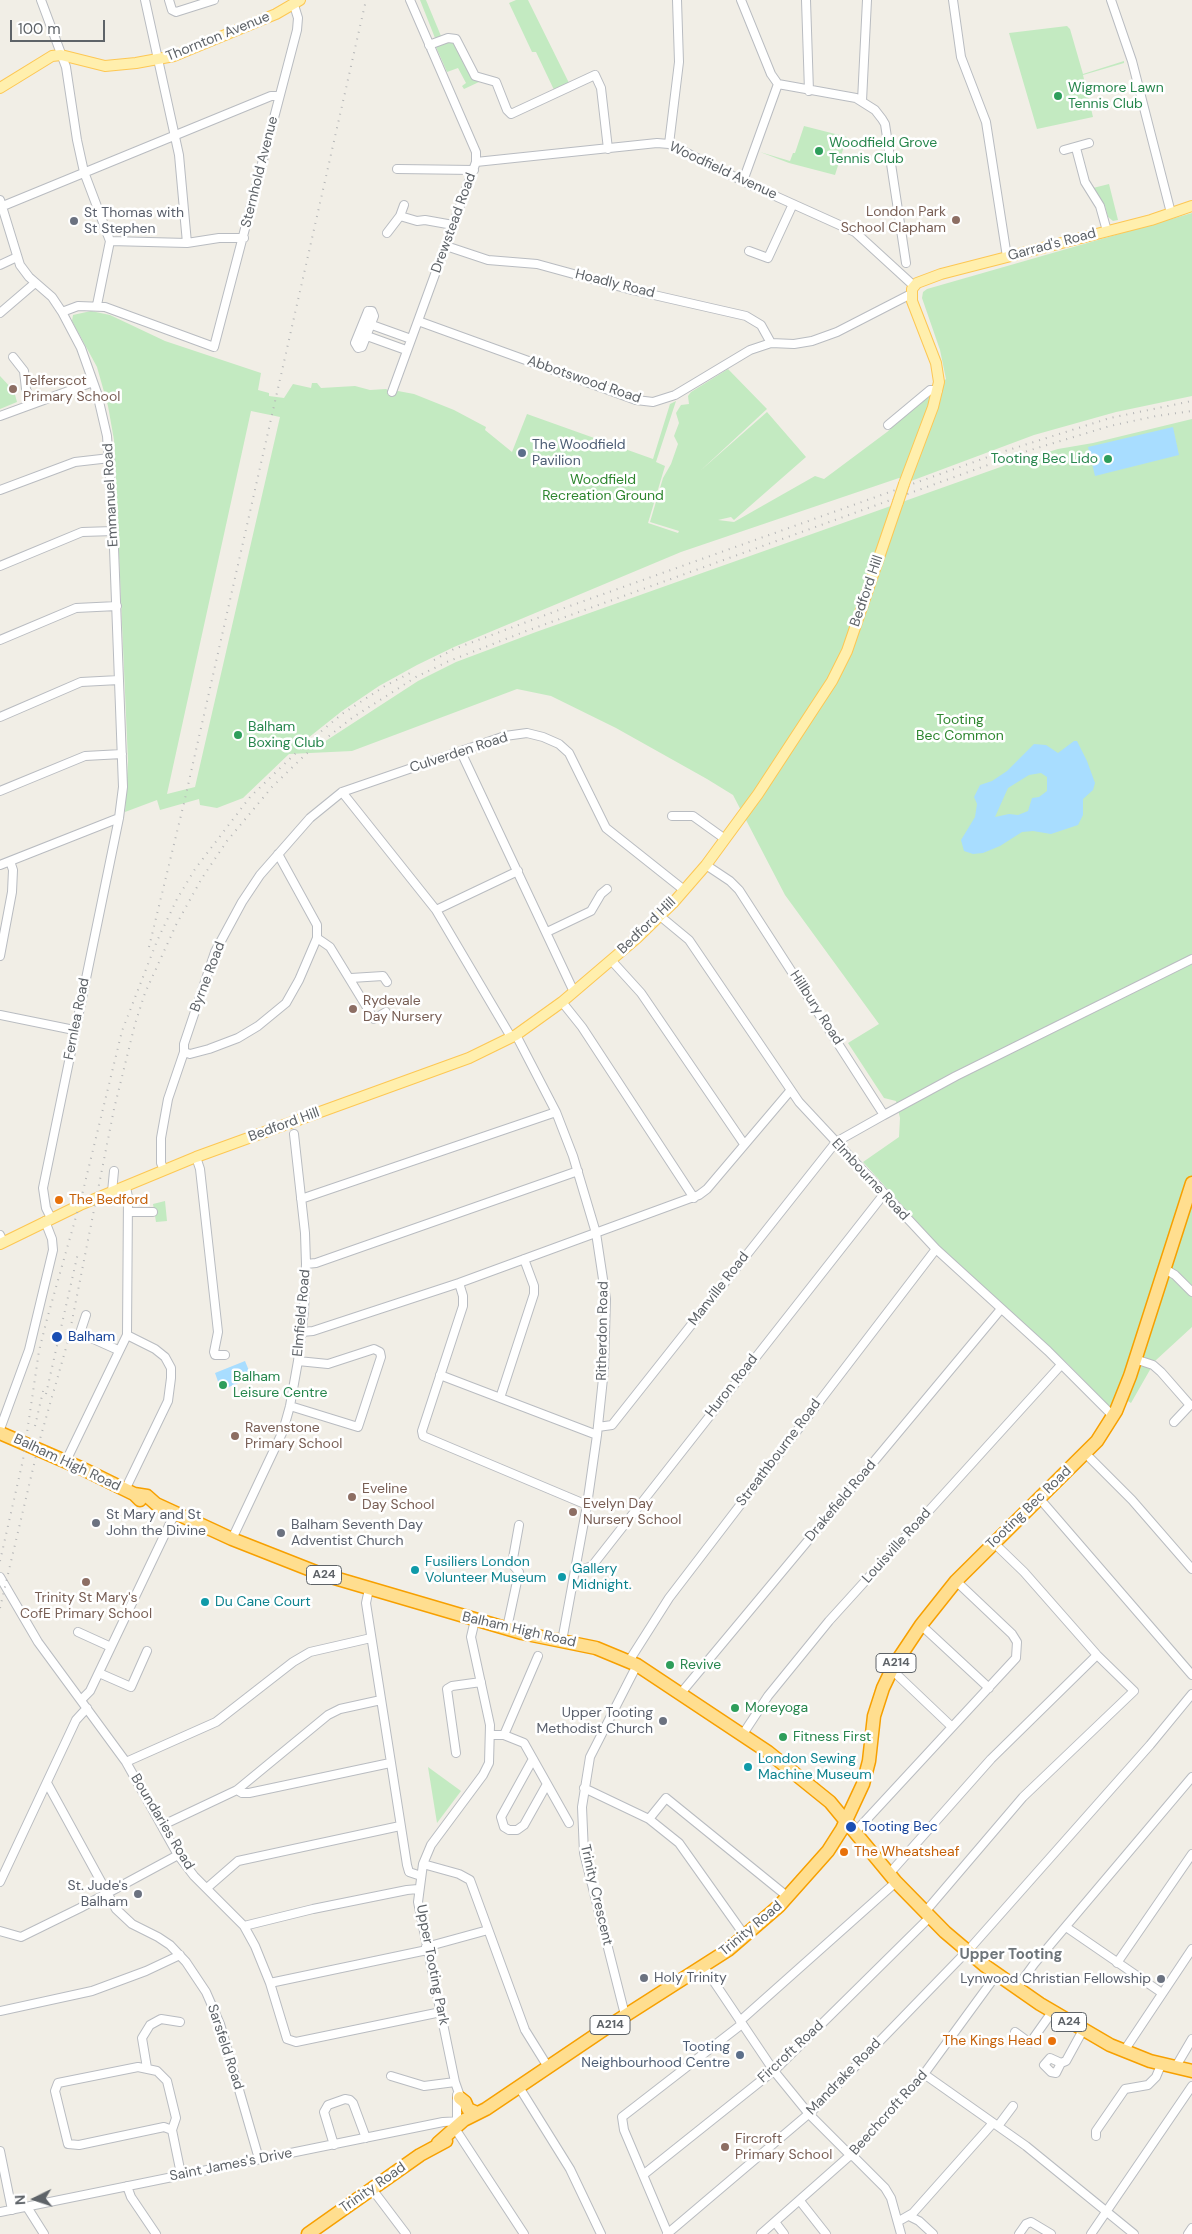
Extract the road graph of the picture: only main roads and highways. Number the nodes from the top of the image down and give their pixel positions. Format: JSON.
{"nodes":[{"id":1,"x":297,"y":3,"type":"edge"},
{"id":2,"x":0,"y":88,"type":"edge"},
{"id":3,"x":1192,"y":206,"type":"edge"},
{"id":4,"x":912,"y":290,"type":"joint"},
{"id":5,"x":1192,"y":1183,"type":"edge"},
{"id":6,"x":1,"y":1240,"type":"edge"},
{"id":7,"x":0,"y":1433,"type":"edge"},
{"id":8,"x":846,"y":1820,"type":"junction"},
{"id":9,"x":1192,"y":2070,"type":"edge"},
{"id":10,"x":459,"y":2095,"type":"road end"},
{"id":11,"x":479,"y":2112,"type":"junction"},
{"id":12,"x":308,"y":2234,"type":"edge"}],
"edges":[{"from":1,"to":2,"type":"main road","name":"Thornton Avenue"},
{"from":3,"to":4,"type":"main road","name":"Garrad's Road"},
{"from":4,"to":6,"type":"main road","name":"Bedford Hill","bridge":true},
{"from":5,"to":8,"type":"highway","name":"Tooting Bec Road","number":"A214"},
{"from":7,"to":8,"type":"highway","name":"Balham High Road","number":"A24"},
{"from":8,"to":9,"type":"highway","number":"A24"},
{"from":8,"to":11,"type":"highway","name":"Trinity Road","number":"A214"},
{"from":10,"to":11,"type":"highway"},
{"from":11,"to":12,"type":"highway","name":"Trinity Road","number":"A214"}]}
